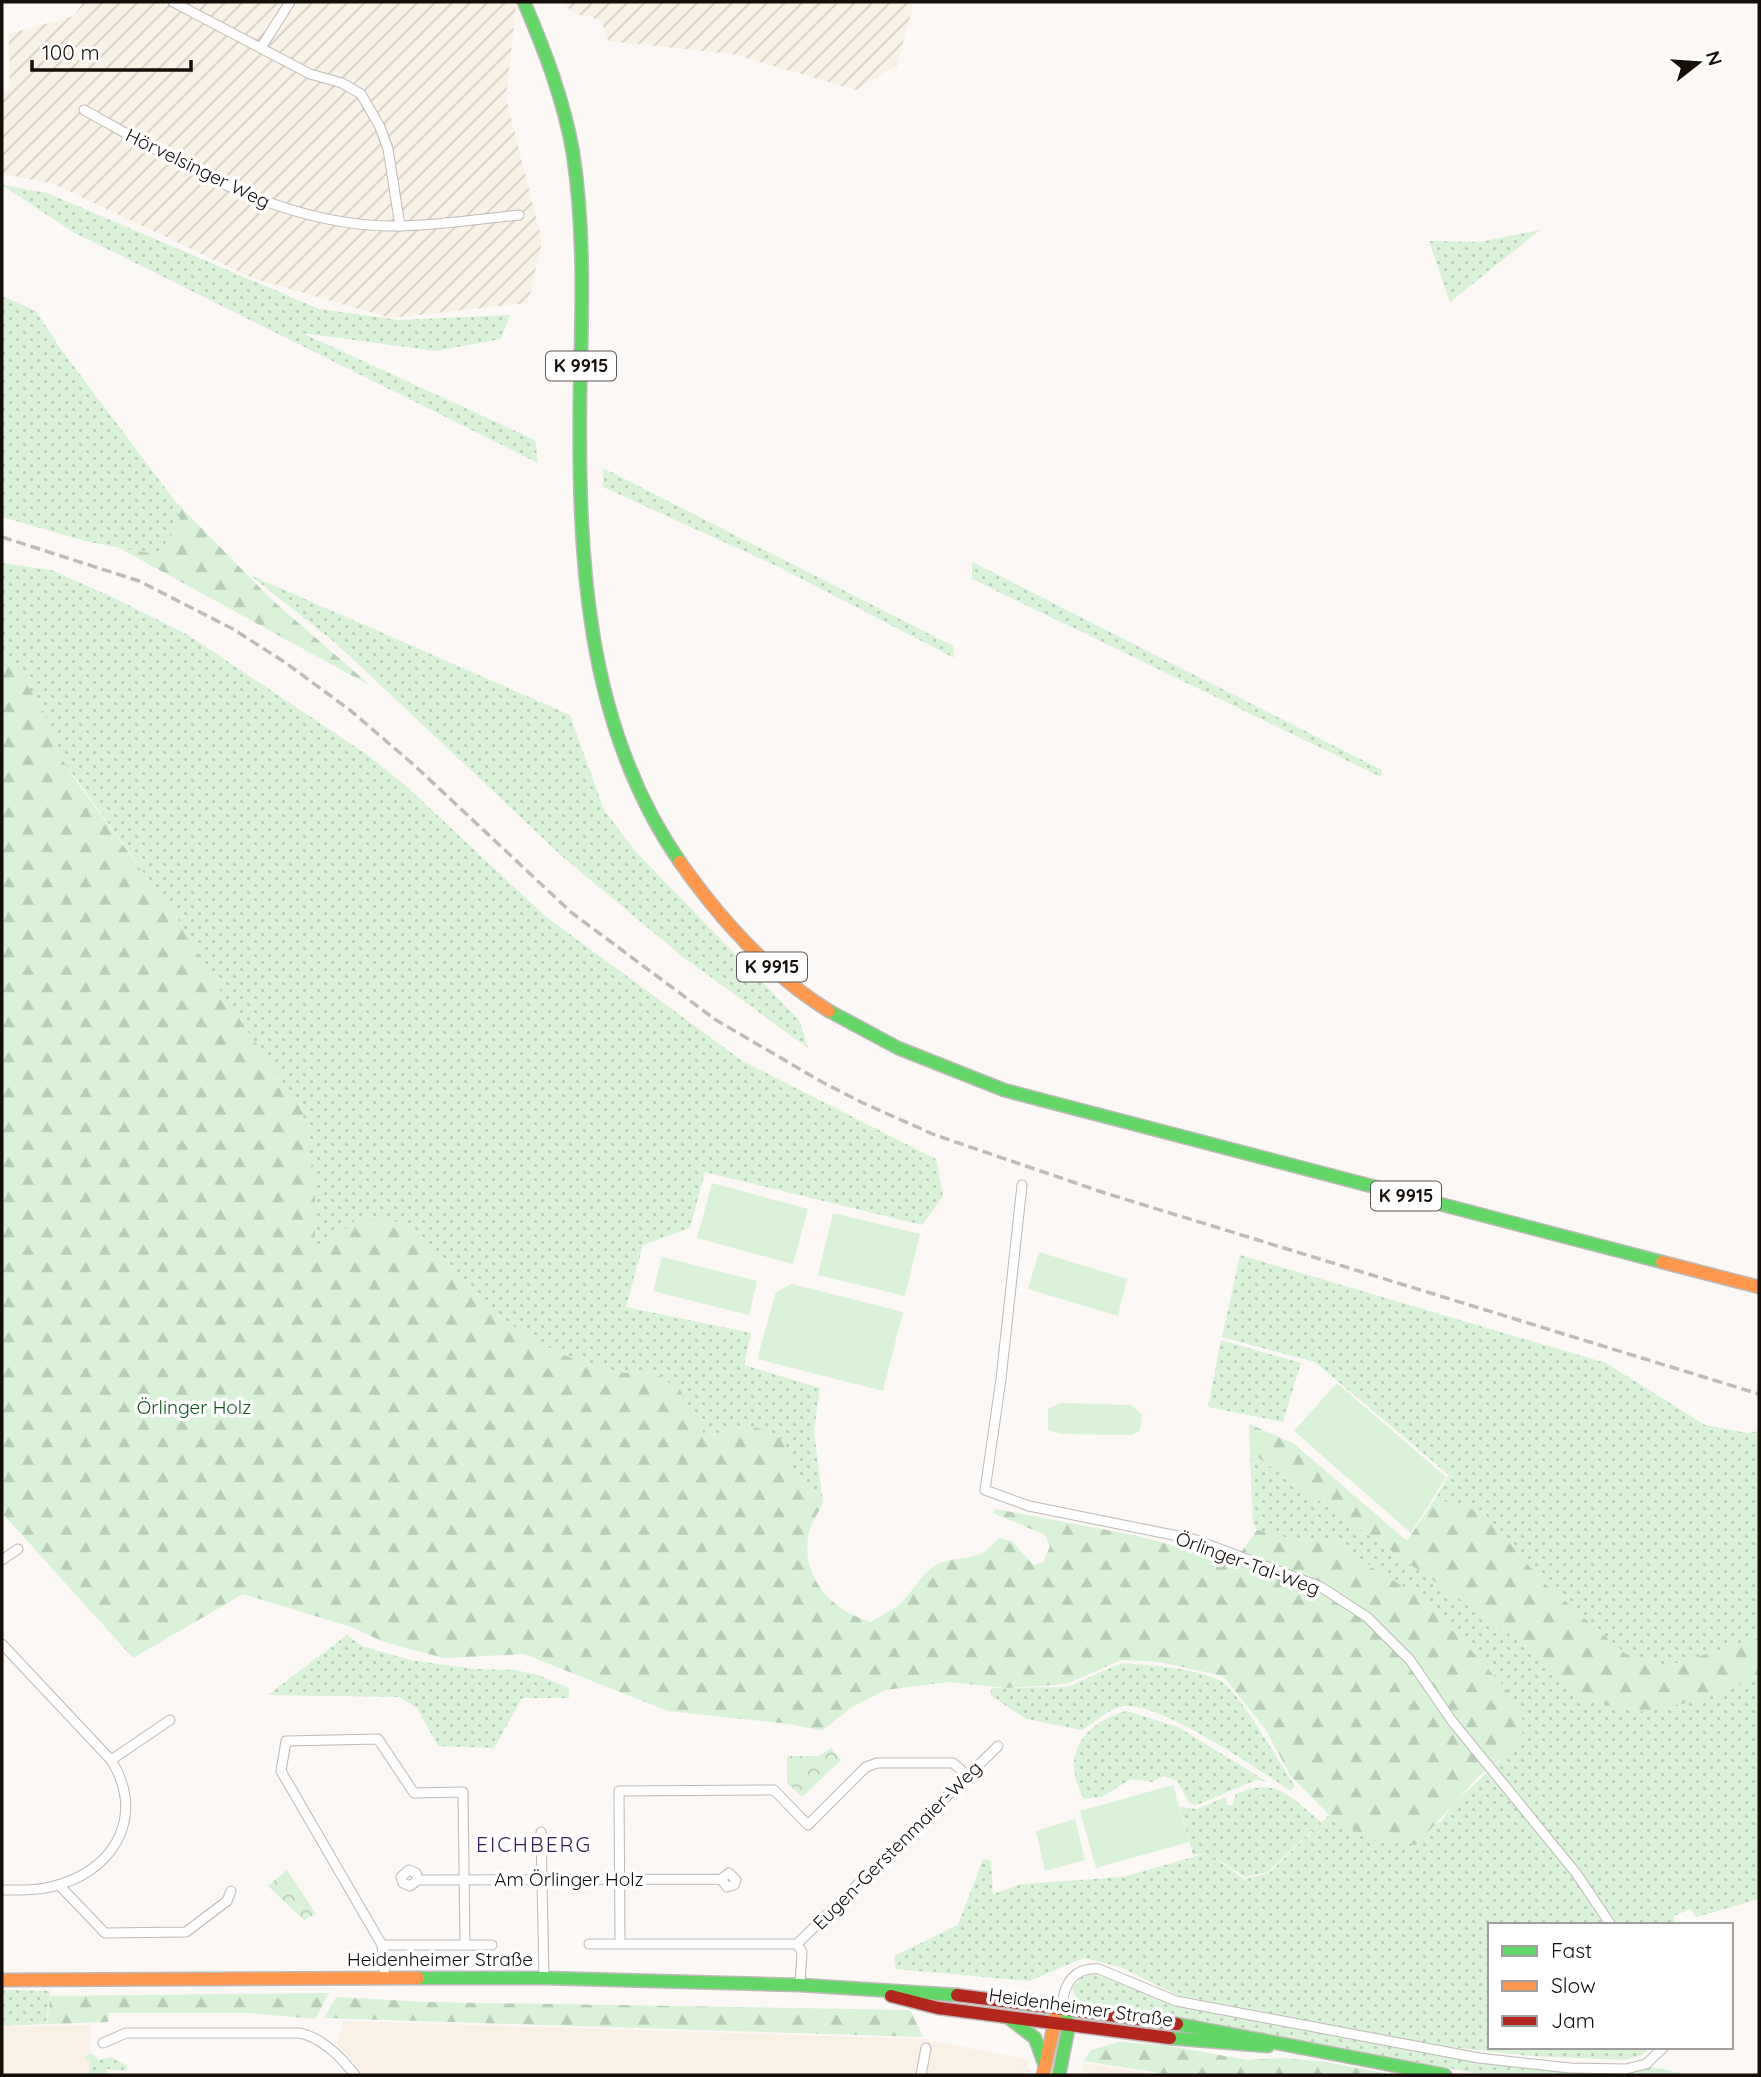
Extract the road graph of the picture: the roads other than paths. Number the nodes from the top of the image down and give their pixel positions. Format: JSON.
{"nodes":[{"id":1,"x":173,"y":2,"type":"edge"},
{"id":2,"x":290,"y":2,"type":"edge"},
{"id":3,"x":524,"y":2,"type":"edge"},
{"id":4,"x":261,"y":46,"type":"junction"},
{"id":5,"x":84,"y":110,"type":"dead end"},
{"id":6,"x":519,"y":215,"type":"dead end"},
{"id":7,"x":400,"y":226,"type":"junction"},
{"id":8,"x":1023,"y":1185,"type":"dead end"},
{"id":9,"x":1759,"y":1287,"type":"edge"},
{"id":10,"x":18,"y":1549,"type":"dead end"},
{"id":11,"x":2,"y":1560,"type":"edge"},
{"id":12,"x":2,"y":1644,"type":"edge"},
{"id":13,"x":170,"y":1720,"type":"dead end"},
{"id":14,"x":998,"y":1746,"type":"dead end"},
{"id":15,"x":111,"y":1760,"type":"junction"},
{"id":16,"x":967,"y":1775,"type":"junction"},
{"id":17,"x":541,"y":1832,"type":"dead end"},
{"id":18,"x":542,"y":1877,"type":"junction"},
{"id":19,"x":619,"y":1878,"type":"junction"},
{"id":20,"x":721,"y":1879,"type":"dead end"},
{"id":21,"x":418,"y":1880,"type":"dead end"},
{"id":22,"x":463,"y":1880,"type":"junction"},
{"id":23,"x":59,"y":1885,"type":"junction"},
{"id":24,"x":2,"y":1890,"type":"edge"},
{"id":25,"x":231,"y":1891,"type":"dead end"},
{"id":26,"x":1610,"y":1923,"type":"edge"},
{"id":27,"x":620,"y":1943,"type":"junction"},
{"id":28,"x":589,"y":1944,"type":"dead end"},
{"id":29,"x":797,"y":1944,"type":"junction"},
{"id":30,"x":382,"y":1945,"type":"junction"},
{"id":31,"x":465,"y":1945,"type":"junction"},
{"id":32,"x":492,"y":1945,"type":"dead end"},
{"id":33,"x":544,"y":1978,"type":"junction"},
{"id":34,"x":385,"y":1979,"type":"junction"},
{"id":35,"x":2,"y":1980,"type":"edge"},
{"id":36,"x":800,"y":1985,"type":"junction"},
{"id":37,"x":877,"y":1992,"type":"junction"},
{"id":38,"x":1062,"y":2007,"type":"junction"},
{"id":39,"x":1003,"y":2015,"type":"junction"},
{"id":40,"x":1053,"y":2022,"type":"junction"},
{"id":41,"x":1069,"y":2025,"type":"junction"},
{"id":42,"x":1093,"y":2028,"type":"junction"},
{"id":43,"x":103,"y":2043,"type":"dead end"},
{"id":44,"x":1282,"y":2046,"type":"junction"},
{"id":45,"x":926,"y":2048,"type":"dead end"},
{"id":46,"x":1662,"y":2049,"type":"edge"},
{"id":47,"x":1060,"y":2069,"type":"edge"},
{"id":48,"x":1044,"y":2071,"type":"edge"},
{"id":49,"x":355,"y":2075,"type":"edge"},
{"id":50,"x":921,"y":2075,"type":"edge"},
{"id":51,"x":1445,"y":2075,"type":"edge"}],
"edges":[{"from":1,"to":4,"type":"street"},
{"from":2,"to":4,"type":"street"},
{"from":3,"to":9,"type":"main road","number":"K 9915"},
{"from":4,"to":7,"type":"street"},
{"from":5,"to":7,"type":"street","name":"Hörvelsinger Weg"},
{"from":6,"to":7,"type":"street","name":"Hörvelsinger Weg"},
{"from":8,"to":26,"type":"street","name":"Örlinger-Tal-Weg"},
{"from":10,"to":11,"type":"street"},
{"from":12,"to":15,"type":"street"},
{"from":13,"to":15,"type":"street"},
{"from":14,"to":16,"type":"street","name":"Eugen-Gerstenmaier-Weg"},
{"from":15,"to":23,"type":"street"},
{"from":16,"to":19,"type":"street"},
{"from":16,"to":29,"type":"street","name":"Eugen-Gerstenmaier-Weg"},
{"from":17,"to":18,"type":"street"},
{"from":18,"to":19,"type":"street","name":"Am Örlinger Holz"},
{"from":18,"to":22,"type":"street","name":"Am Örlinger Holz"},
{"from":18,"to":33,"type":"street"},
{"from":19,"to":20,"type":"street","name":"Am Örlinger Holz"},
{"from":19,"to":27,"type":"street"},
{"from":21,"to":22,"type":"street","name":"Am Örlinger Holz"},
{"from":22,"to":30,"type":"street"},
{"from":22,"to":31,"type":"street"},
{"from":23,"to":24,"type":"street"},
{"from":23,"to":25,"type":"street"},
{"from":27,"to":28,"type":"street","name":"Eugen-Gerstenmaier-Weg"},
{"from":27,"to":29,"type":"street","name":"Eugen-Gerstenmaier-Weg"},
{"from":29,"to":36,"type":"street","name":"Eugen-Gerstenmaier-Weg"},
{"from":30,"to":31,"type":"street"},
{"from":30,"to":34,"type":"street"},
{"from":31,"to":32,"type":"street"},
{"from":33,"to":34,"type":"main road","name":"Heidenheimer Straße"},
{"from":33,"to":36,"type":"main road","name":"Heidenheimer Straße"},
{"from":34,"to":35,"type":"main road","name":"Heidenheimer Straße"},
{"from":36,"to":37,"type":"main road","name":"Heidenheimer Straße"},
{"from":37,"to":38,"type":"main road","name":"Heidenheimer Straße"},
{"from":37,"to":39,"type":"main road","name":"Heidenheimer Straße"},
{"from":38,"to":40,"type":"main road"},
{"from":38,"to":41,"type":"main road"},
{"from":38,"to":44,"type":"main road","name":"Heidenheimer Straße"},
{"from":38,"to":46,"type":"street"},
{"from":39,"to":40,"type":"main road","name":"Heidenheimer Straße"},
{"from":39,"to":48,"type":"main road"},
{"from":40,"to":41,"type":"main road","name":"Heidenheimer Straße"},
{"from":40,"to":48,"type":"main road"},
{"from":41,"to":42,"type":"main road","name":"Heidenheimer Straße"},
{"from":41,"to":47,"type":"main road"},
{"from":42,"to":44,"type":"main road","name":"Heidenheimer Straße"},
{"from":42,"to":47,"type":"main road"},
{"from":43,"to":49,"type":"street"},
{"from":44,"to":51,"type":"main road","name":"Heidenheimer Straße"},
{"from":45,"to":50,"type":"street"}]}
